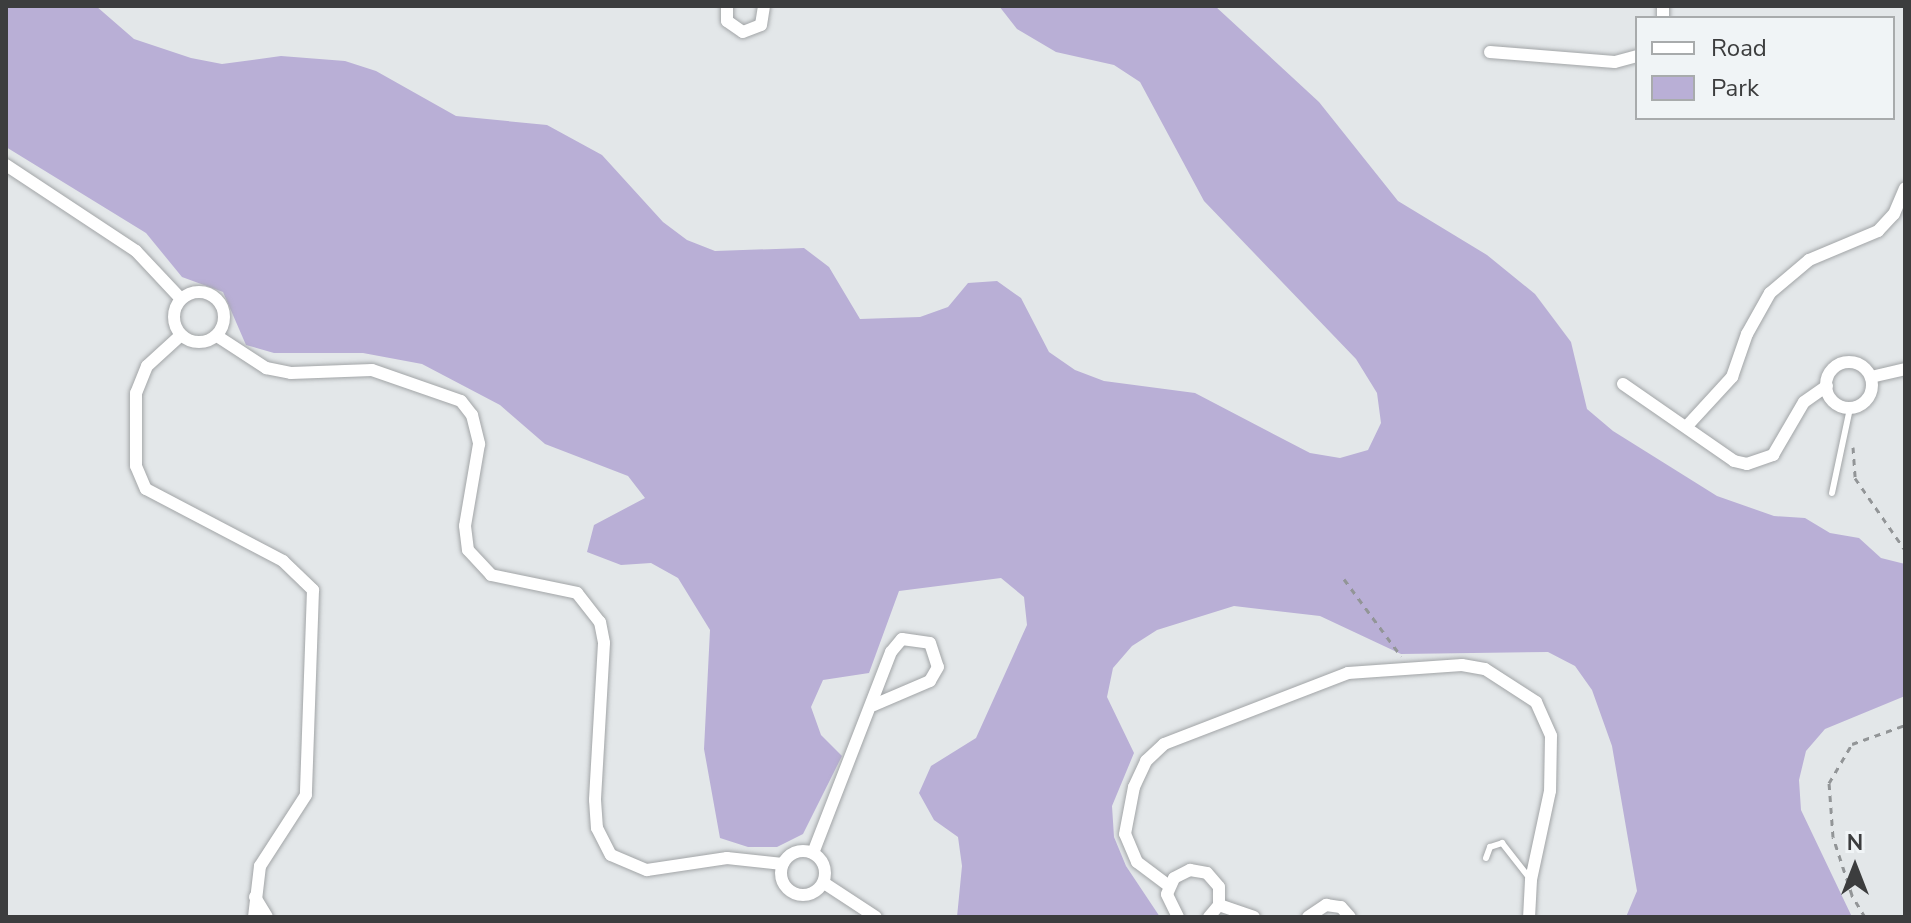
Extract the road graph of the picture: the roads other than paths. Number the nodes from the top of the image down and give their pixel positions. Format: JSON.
{"nodes":[{"id":1,"x":727,"y":6,"type":"edge"},
{"id":2,"x":764,"y":6,"type":"edge"},
{"id":3,"x":1490,"y":52,"type":"dead end"},
{"id":4,"x":1635,"y":57,"type":"edge"},
{"id":5,"x":6,"y":165,"type":"edge"},
{"id":6,"x":1905,"y":188,"type":"edge"},
{"id":7,"x":181,"y":299,"type":"junction"},
{"id":8,"x":181,"y":335,"type":"junction"},
{"id":9,"x":217,"y":336,"type":"junction"},
{"id":10,"x":1905,"y":369,"type":"edge"},
{"id":11,"x":1871,"y":377,"type":"junction"},
{"id":12,"x":1623,"y":384,"type":"dead end"},
{"id":13,"x":1827,"y":386,"type":"junction"},
{"id":14,"x":1850,"y":408,"type":"junction"},
{"id":15,"x":1687,"y":426,"type":"junction"},
{"id":16,"x":1832,"y":493,"type":"dead end"},
{"id":17,"x":874,"y":705,"type":"junction"},
{"id":18,"x":813,"y":853,"type":"junction"},
{"id":19,"x":1486,"y":858,"type":"dead end"},
{"id":20,"x":783,"y":864,"type":"junction"},
{"id":21,"x":1531,"y":880,"type":"junction"},
{"id":22,"x":824,"y":883,"type":"junction"},
{"id":23,"x":1169,"y":886,"type":"junction"},
{"id":24,"x":253,"y":895,"type":"junction"},
{"id":25,"x":1219,"y":905,"type":"junction"},
{"id":26,"x":1532,"y":914,"type":"edge"},
{"id":27,"x":254,"y":917,"type":"edge"},
{"id":28,"x":267,"y":917,"type":"edge"},
{"id":29,"x":876,"y":917,"type":"edge"},
{"id":30,"x":1178,"y":917,"type":"edge"},
{"id":31,"x":1209,"y":917,"type":"edge"},
{"id":32,"x":1254,"y":917,"type":"edge"},
{"id":33,"x":1308,"y":917,"type":"edge"},
{"id":34,"x":1350,"y":917,"type":"edge"}],
"edges":[{"from":1,"to":2,"type":"street"},
{"from":3,"to":4,"type":"street"},
{"from":5,"to":7,"type":"street"},
{"from":6,"to":15,"type":"street"},
{"from":7,"to":8,"type":"street"},
{"from":7,"to":9,"type":"street"},
{"from":8,"to":9,"type":"street"},
{"from":8,"to":24,"type":"street"},
{"from":9,"to":20,"type":"street"},
{"from":10,"to":11,"type":"street"},
{"from":11,"to":13,"type":"street"},
{"from":11,"to":14,"type":"street"},
{"from":12,"to":15,"type":"street"},
{"from":13,"to":14,"type":"street"},
{"from":13,"to":15,"type":"street"},
{"from":14,"to":16,"type":"lane"},
{"from":17,"to":17,"type":"street"},
{"from":17,"to":18,"type":"street"},
{"from":18,"to":20,"type":"street"},
{"from":18,"to":22,"type":"street"},
{"from":19,"to":21,"type":"lane"},
{"from":20,"to":22,"type":"street"},
{"from":21,"to":23,"type":"street"},
{"from":21,"to":26,"type":"street"},
{"from":22,"to":29,"type":"street"},
{"from":23,"to":25,"type":"street"},
{"from":23,"to":30,"type":"street"},
{"from":24,"to":27,"type":"street"},
{"from":24,"to":28,"type":"street"},
{"from":25,"to":31,"type":"street"},
{"from":25,"to":32,"type":"street"},
{"from":33,"to":34,"type":"street"}]}
